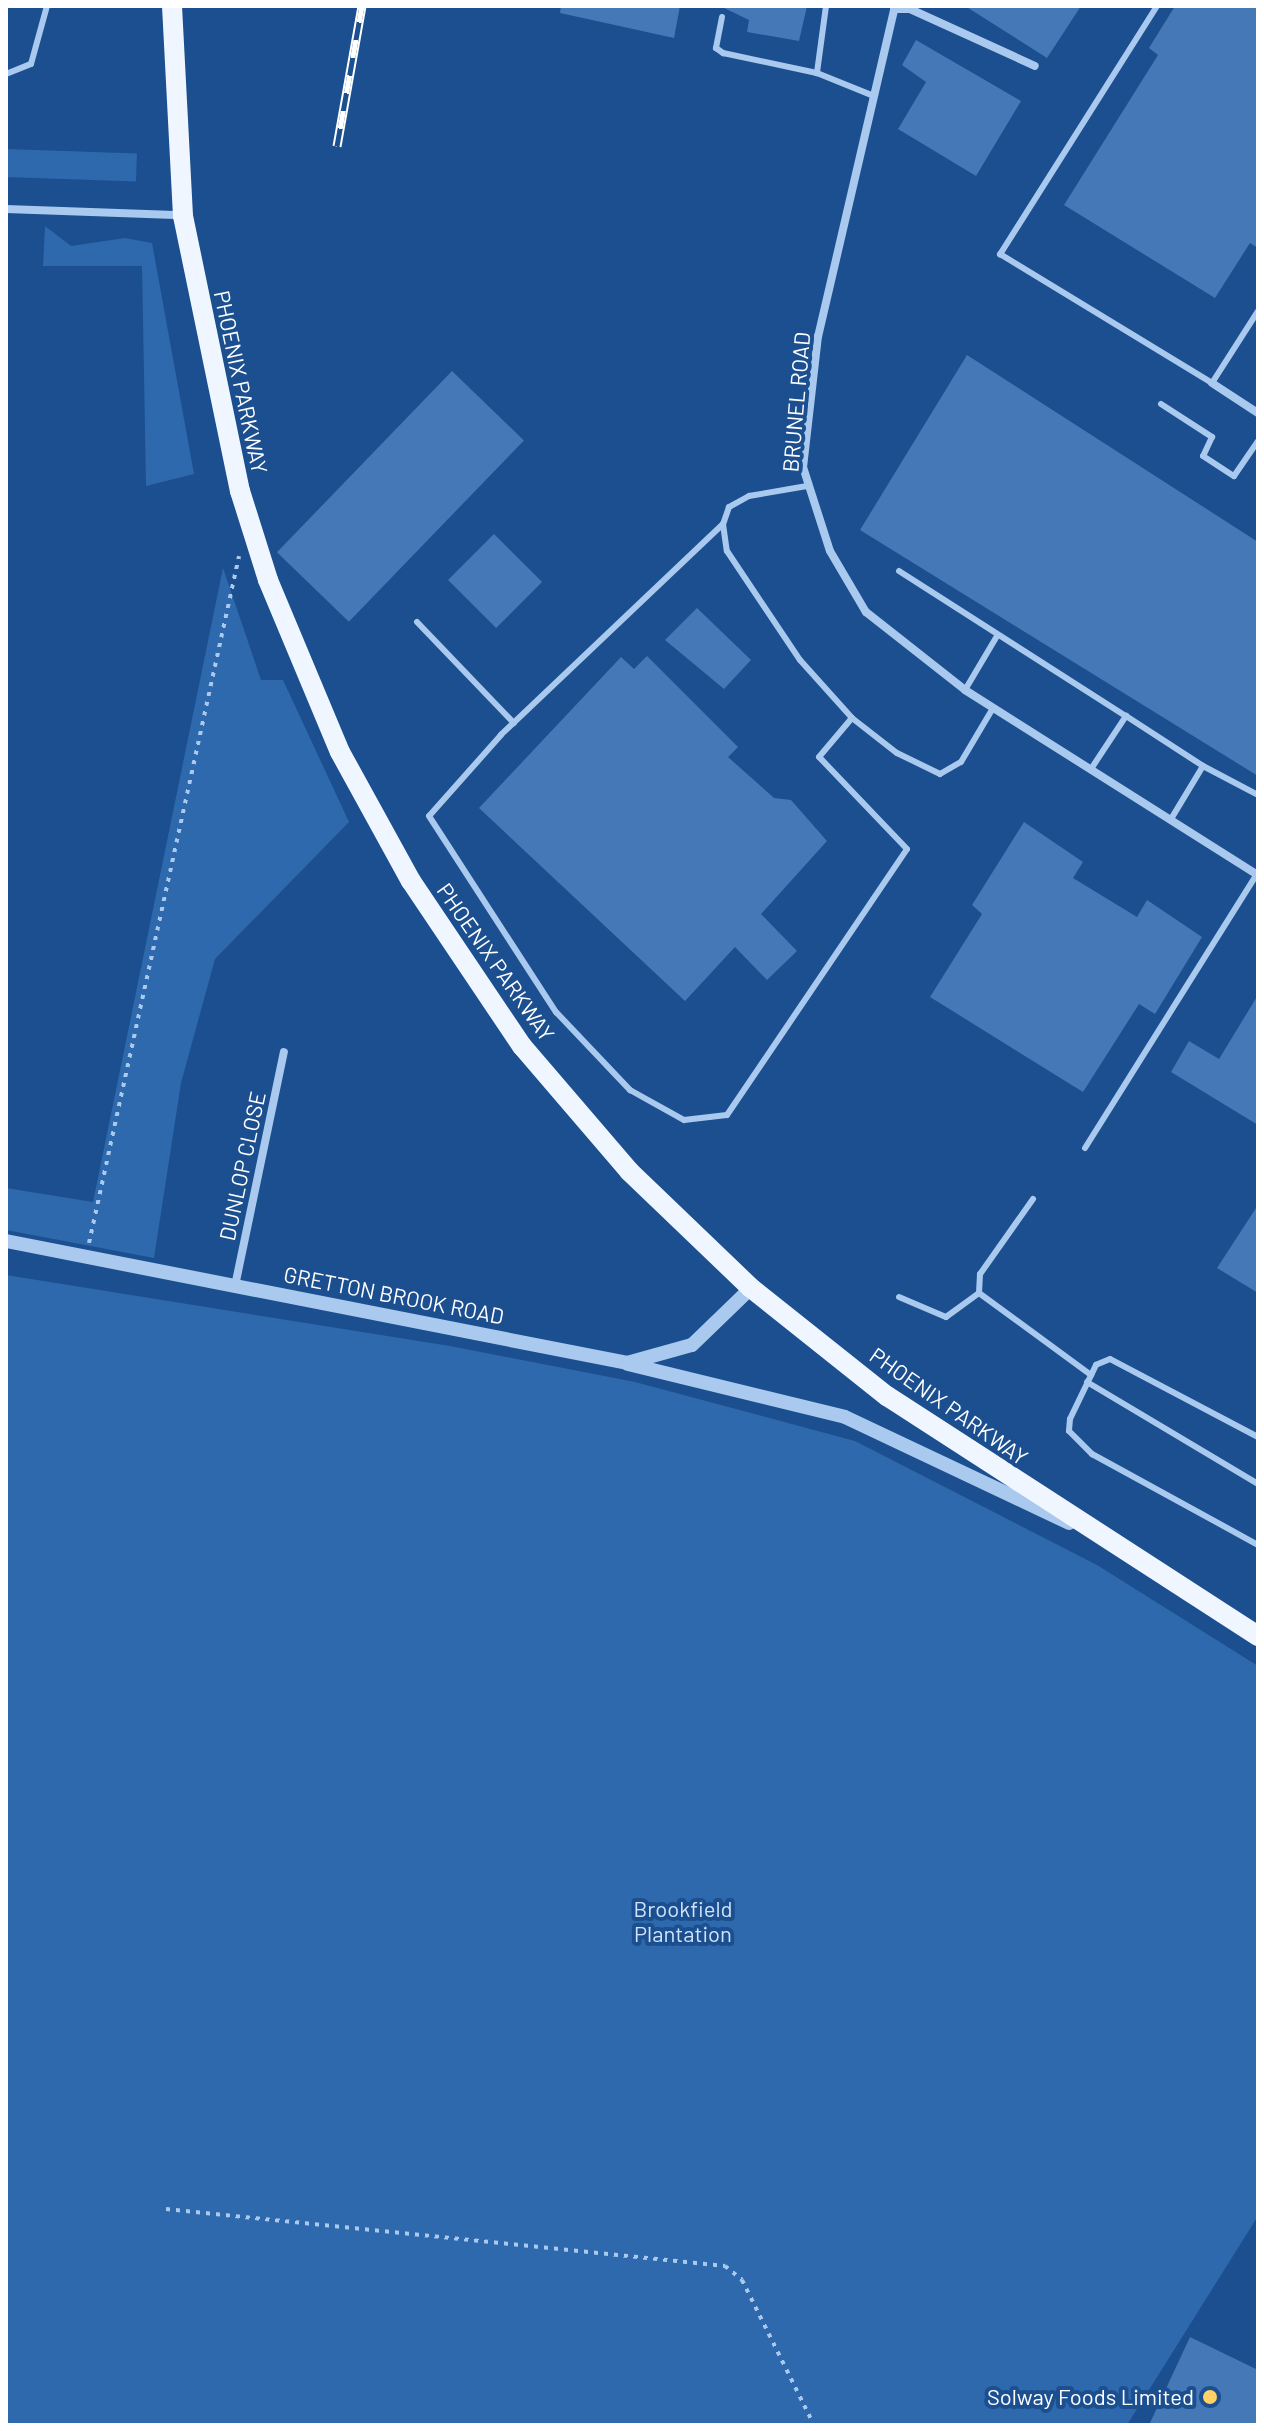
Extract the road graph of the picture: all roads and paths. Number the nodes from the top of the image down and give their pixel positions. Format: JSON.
{"nodes":[{"id":1,"x":47,"y":6,"type":"edge"},
{"id":2,"x":172,"y":6,"type":"edge"},
{"id":3,"x":826,"y":6,"type":"edge"},
{"id":4,"x":1157,"y":6,"type":"edge"},
{"id":5,"x":894,"y":7,"type":"edge"},
{"id":6,"x":722,"y":17,"type":"dead end"},
{"id":7,"x":1035,"y":66,"type":"dead end"},
{"id":8,"x":817,"y":73,"type":"junction"},
{"id":9,"x":6,"y":74,"type":"edge"},
{"id":10,"x":874,"y":96,"type":"junction"},
{"id":11,"x":6,"y":209,"type":"edge"},
{"id":12,"x":183,"y":216,"type":"junction"},
{"id":13,"x":1258,"y":311,"type":"edge"},
{"id":14,"x":1212,"y":383,"type":"junction"},
{"id":15,"x":1161,"y":404,"type":"dead end"},
{"id":16,"x":1258,"y":413,"type":"edge"},
{"id":17,"x":1258,"y":441,"type":"edge"},
{"id":18,"x":807,"y":486,"type":"junction"},
{"id":19,"x":247,"y":516,"type":"junction"},
{"id":20,"x":723,"y":524,"type":"junction"},
{"id":21,"x":899,"y":571,"type":"dead end"},
{"id":22,"x":417,"y":622,"type":"dead end"},
{"id":23,"x":997,"y":636,"type":"junction"},
{"id":24,"x":965,"y":690,"type":"junction"},
{"id":25,"x":993,"y":708,"type":"junction"},
{"id":26,"x":1126,"y":716,"type":"junction"},
{"id":27,"x":852,"y":718,"type":"junction"},
{"id":28,"x":514,"y":723,"type":"junction"},
{"id":29,"x":1203,"y":766,"type":"junction"},
{"id":30,"x":1091,"y":769,"type":"junction"},
{"id":31,"x":1258,"y":795,"type":"edge"},
{"id":32,"x":1171,"y":819,"type":"junction"},
{"id":33,"x":1257,"y":875,"type":"edge"},
{"id":34,"x":284,"y":1052,"type":"dead end"},
{"id":35,"x":1085,"y":1148,"type":"dead end"},
{"id":36,"x":1033,"y":1199,"type":"dead end"},
{"id":37,"x":6,"y":1241,"type":"edge"},
{"id":38,"x":86,"y":1257,"type":"junction"},
{"id":39,"x":235,"y":1286,"type":"junction"},
{"id":40,"x":751,"y":1288,"type":"junction"},
{"id":41,"x":979,"y":1293,"type":"junction"},
{"id":42,"x":899,"y":1297,"type":"dead end"},
{"id":43,"x":627,"y":1363,"type":"junction"},
{"id":44,"x":1091,"y":1375,"type":"junction"},
{"id":45,"x":1087,"y":1382,"type":"junction"},
{"id":46,"x":1258,"y":1437,"type":"edge"},
{"id":47,"x":1258,"y":1484,"type":"edge"},
{"id":48,"x":1094,"y":1535,"type":"junction"},
{"id":49,"x":1258,"y":1545,"type":"edge"},
{"id":50,"x":1258,"y":1636,"type":"edge"},
{"id":51,"x":166,"y":2209,"type":"dead end"},
{"id":52,"x":814,"y":2425,"type":"edge"}],
"edges":[{"from":1,"to":9,"type":"lane"},
{"from":2,"to":12,"type":"main road","name":"PHOENIX PARKWAY"},
{"from":3,"to":8,"type":"lane"},
{"from":4,"to":14,"type":"lane"},
{"from":5,"to":7,"type":"street"},
{"from":5,"to":10,"type":"street","name":"BRUNEL ROAD"},
{"from":6,"to":8,"type":"lane"},
{"from":8,"to":10,"type":"lane"},
{"from":10,"to":18,"type":"street","name":"BRUNEL ROAD"},
{"from":11,"to":12,"type":"street"},
{"from":12,"to":19,"type":"main road","name":"PHOENIX PARKWAY"},
{"from":13,"to":14,"type":"lane"},
{"from":14,"to":16,"type":"street"},
{"from":15,"to":17,"type":"lane"},
{"from":18,"to":20,"type":"lane"},
{"from":18,"to":24,"type":"street","name":"BRUNEL ROAD"},
{"from":19,"to":38,"type":"path"},
{"from":19,"to":40,"type":"main road","name":"PHOENIX PARKWAY"},
{"from":20,"to":27,"type":"lane"},
{"from":20,"to":28,"type":"lane"},
{"from":21,"to":23,"type":"lane"},
{"from":22,"to":28,"type":"lane"},
{"from":23,"to":24,"type":"lane"},
{"from":23,"to":26,"type":"lane"},
{"from":24,"to":25,"type":"street","name":"BRUNEL ROAD"},
{"from":25,"to":27,"type":"lane"},
{"from":25,"to":30,"type":"street","name":"BRUNEL ROAD"},
{"from":26,"to":29,"type":"lane"},
{"from":26,"to":30,"type":"lane"},
{"from":27,"to":28,"type":"lane"},
{"from":29,"to":31,"type":"lane"},
{"from":29,"to":32,"type":"lane"},
{"from":30,"to":32,"type":"street","name":"BRUNEL ROAD"},
{"from":32,"to":33,"type":"street","name":"BRUNEL ROAD"},
{"from":33,"to":35,"type":"lane"},
{"from":34,"to":39,"type":"street","name":"DUNLOP CLOSE"},
{"from":36,"to":41,"type":"lane"},
{"from":37,"to":38,"type":"street","name":"GRETTON BROOK ROAD"},
{"from":38,"to":39,"type":"street","name":"GRETTON BROOK ROAD"},
{"from":39,"to":43,"type":"street","name":"GRETTON BROOK ROAD"},
{"from":40,"to":43,"type":"street","name":"GRETTON BROOK ROAD"},
{"from":40,"to":48,"type":"main road","name":"PHOENIX PARKWAY"},
{"from":41,"to":42,"type":"lane"},
{"from":41,"to":44,"type":"lane"},
{"from":43,"to":48,"type":"street"},
{"from":44,"to":45,"type":"lane"},
{"from":44,"to":46,"type":"lane"},
{"from":45,"to":47,"type":"lane"},
{"from":45,"to":49,"type":"lane"},
{"from":48,"to":50,"type":"main road","name":"PHOENIX PARKWAY"},
{"from":51,"to":52,"type":"path"}]}
